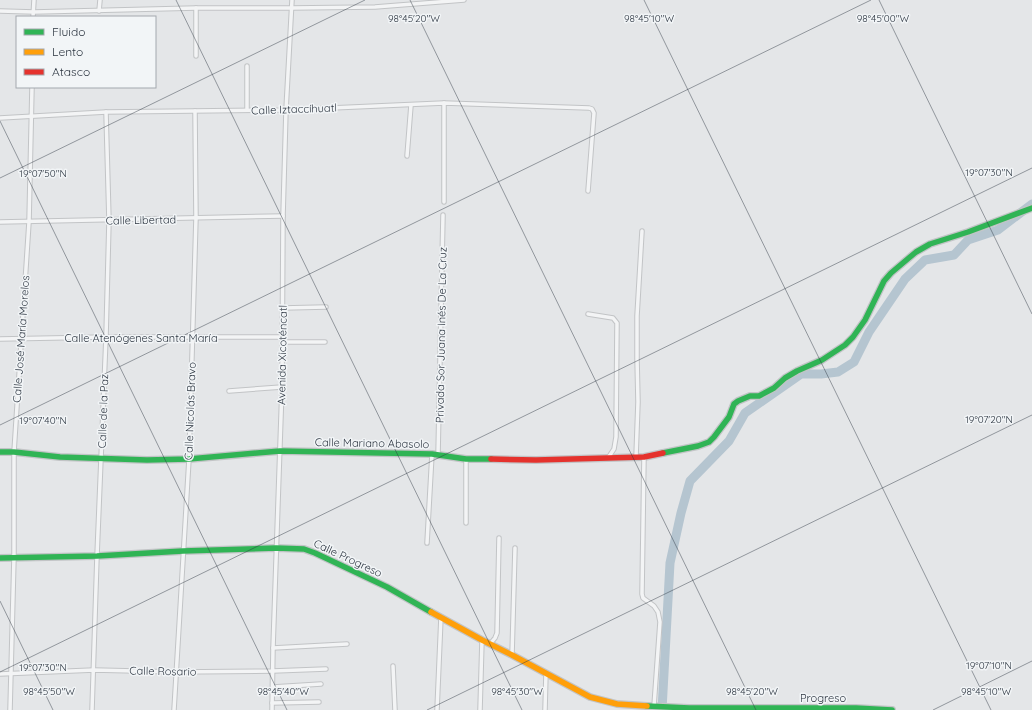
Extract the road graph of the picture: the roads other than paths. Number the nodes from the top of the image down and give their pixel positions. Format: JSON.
{"nodes":[{"id":1,"x":34,"y":0,"type":"edge"},
{"id":2,"x":100,"y":0,"type":"edge"},
{"id":3,"x":292,"y":0,"type":"edge"},
{"id":4,"x":462,"y":0,"type":"edge"},
{"id":5,"x":196,"y":8,"type":"junction"},
{"id":6,"x":291,"y":8,"type":"junction"},
{"id":7,"x":0,"y":11,"type":"edge"},
{"id":8,"x":99,"y":11,"type":"junction"},
{"id":9,"x":33,"y":15,"type":"edge"},
{"id":10,"x":196,"y":56,"type":"dead end"},
{"id":11,"x":247,"y":66,"type":"dead end"},
{"id":12,"x":32,"y":88,"type":"edge"},
{"id":13,"x":444,"y":103,"type":"junction"},
{"id":14,"x":411,"y":105,"type":"junction"},
{"id":15,"x":247,"y":110,"type":"junction"},
{"id":16,"x":286,"y":110,"type":"junction"},
{"id":17,"x":195,"y":111,"type":"junction"},
{"id":18,"x":106,"y":112,"type":"junction"},
{"id":19,"x":31,"y":117,"type":"junction"},
{"id":20,"x":0,"y":118,"type":"edge"},
{"id":21,"x":407,"y":156,"type":"dead end"},
{"id":22,"x":588,"y":191,"type":"dead end"},
{"id":23,"x":444,"y":202,"type":"dead end"},
{"id":24,"x":1032,"y":208,"type":"edge"},
{"id":25,"x":443,"y":215,"type":"dead end"},
{"id":26,"x":283,"y":216,"type":"junction"},
{"id":27,"x":196,"y":218,"type":"junction"},
{"id":28,"x":109,"y":221,"type":"junction"},
{"id":29,"x":0,"y":222,"type":"edge"},
{"id":30,"x":29,"y":222,"type":"junction"},
{"id":31,"x":642,"y":231,"type":"dead end"},
{"id":32,"x":326,"y":307,"type":"dead end"},
{"id":33,"x":282,"y":308,"type":"junction"},
{"id":34,"x":588,"y":314,"type":"dead end"},
{"id":35,"x":106,"y":337,"type":"junction"},
{"id":36,"x":192,"y":337,"type":"junction"},
{"id":37,"x":0,"y":339,"type":"edge"},
{"id":38,"x":21,"y":339,"type":"junction"},
{"id":39,"x":282,"y":339,"type":"junction"},
{"id":40,"x":325,"y":342,"type":"dead end"},
{"id":41,"x":282,"y":387,"type":"junction"},
{"id":42,"x":229,"y":392,"type":"dead end"},
{"id":43,"x":280,"y":451,"type":"junction"},
{"id":44,"x":0,"y":452,"type":"edge"},
{"id":45,"x":14,"y":452,"type":"junction"},
{"id":46,"x":435,"y":454,"type":"junction"},
{"id":47,"x":636,"y":457,"type":"junction"},
{"id":48,"x":644,"y":457,"type":"junction"},
{"id":49,"x":608,"y":458,"type":"junction"},
{"id":50,"x":101,"y":459,"type":"junction"},
{"id":51,"x":189,"y":459,"type":"junction"},
{"id":52,"x":466,"y":459,"type":"junction"},
{"id":53,"x":466,"y":523,"type":"dead end"},
{"id":54,"x":499,"y":538,"type":"dead end"},
{"id":55,"x":427,"y":543,"type":"dead end"},
{"id":56,"x":276,"y":548,"type":"junction"},
{"id":57,"x":515,"y":548,"type":"dead end"},
{"id":58,"x":184,"y":551,"type":"junction"},
{"id":59,"x":97,"y":556,"type":"junction"},
{"id":60,"x":14,"y":557,"type":"junction"},
{"id":61,"x":0,"y":558,"type":"edge"},
{"id":62,"x":441,"y":617,"type":"junction"},
{"id":63,"x":482,"y":640,"type":"junction"},
{"id":64,"x":347,"y":644,"type":"dead end"},
{"id":65,"x":490,"y":644,"type":"junction"},
{"id":66,"x":273,"y":648,"type":"junction"},
{"id":67,"x":512,"y":655,"type":"junction"},
{"id":68,"x":393,"y":666,"type":"dead end"},
{"id":69,"x":326,"y":669,"type":"dead end"},
{"id":70,"x":94,"y":670,"type":"junction"},
{"id":71,"x":273,"y":671,"type":"junction"},
{"id":72,"x":176,"y":672,"type":"junction"},
{"id":73,"x":11,"y":673,"type":"junction"},
{"id":74,"x":546,"y":673,"type":"junction"},
{"id":75,"x":0,"y":674,"type":"edge"},
{"id":76,"x":321,"y":684,"type":"dead end"},
{"id":77,"x":273,"y":687,"type":"junction"},
{"id":78,"x":320,"y":702,"type":"dead end"},
{"id":79,"x":272,"y":703,"type":"junction"},
{"id":80,"x":656,"y":707,"type":"junction"},
{"id":81,"x":10,"y":710,"type":"edge"},
{"id":82,"x":92,"y":710,"type":"edge"},
{"id":83,"x":174,"y":710,"type":"edge"},
{"id":84,"x":272,"y":710,"type":"edge"},
{"id":85,"x":395,"y":710,"type":"edge"},
{"id":86,"x":437,"y":710,"type":"edge"},
{"id":87,"x":480,"y":710,"type":"edge"},
{"id":88,"x":545,"y":710,"type":"edge"},
{"id":89,"x":892,"y":710,"type":"edge"}],
"edges":[{"from":1,"to":9,"type":"street"},
{"from":2,"to":8,"type":"street"},
{"from":3,"to":6,"type":"street","name":"Avenida Xicoténcatl"},
{"from":4,"to":6,"type":"street"},
{"from":5,"to":6,"type":"street"},
{"from":5,"to":8,"type":"street"},
{"from":5,"to":10,"type":"street"},
{"from":6,"to":16,"type":"street","name":"Avenida Xicoténcatl"},
{"from":7,"to":9,"type":"street"},
{"from":8,"to":9,"type":"street"},
{"from":11,"to":15,"type":"street"},
{"from":12,"to":19,"type":"street","name":"Calle José María Morelos"},
{"from":13,"to":14,"type":"street","name":"Calle Iztaccíhuatl"},
{"from":13,"to":22,"type":"street","name":"Calle Iztaccíhuatl"},
{"from":13,"to":23,"type":"street"},
{"from":14,"to":16,"type":"street","name":"Calle Iztaccíhuatl"},
{"from":14,"to":21,"type":"street"},
{"from":15,"to":16,"type":"street","name":"Calle Iztaccíhuatl"},
{"from":15,"to":17,"type":"street","name":"Calle Iztaccíhuatl"},
{"from":16,"to":26,"type":"street","name":"Avenida Xicoténcatl"},
{"from":17,"to":18,"type":"street","name":"Calle Iztaccíhuatl"},
{"from":17,"to":27,"type":"street","name":"Calle Nicolás Bravo"},
{"from":18,"to":19,"type":"street","name":"Calle Iztaccíhuatl"},
{"from":18,"to":28,"type":"street","name":"Calle de la Paz"},
{"from":19,"to":20,"type":"street","name":"Calle Iztaccíhuatl"},
{"from":19,"to":30,"type":"street","name":"Calle José María Morelos"},
{"from":24,"to":48,"type":"street","name":"Calle Mariano Abasolo"},
{"from":25,"to":46,"type":"street","name":"Privada Sor Juana Inés De La Cruz"},
{"from":26,"to":27,"type":"street","name":"Calle Libertad"},
{"from":26,"to":33,"type":"street","name":"Avenida Xicoténcatl"},
{"from":27,"to":28,"type":"street","name":"Calle Libertad"},
{"from":27,"to":36,"type":"street","name":"Calle Nicolás Bravo"},
{"from":28,"to":30,"type":"street","name":"Calle Libertad"},
{"from":28,"to":35,"type":"street","name":"Calle de la Paz"},
{"from":29,"to":30,"type":"street","name":"Calle Libertad"},
{"from":30,"to":38,"type":"street","name":"Calle José María Morelos"},
{"from":31,"to":47,"type":"street"},
{"from":32,"to":33,"type":"street"},
{"from":33,"to":39,"type":"street","name":"Avenida Xicoténcatl"},
{"from":34,"to":49,"type":"street"},
{"from":35,"to":36,"type":"street","name":"Calle Atenógenes Santa María"},
{"from":35,"to":38,"type":"street","name":"Calle Atenógenes Santa María"},
{"from":35,"to":50,"type":"street","name":"Calle de la Paz"},
{"from":36,"to":39,"type":"street","name":"Calle Atenógenes Santa María"},
{"from":36,"to":51,"type":"street","name":"Calle Nicolás Bravo"},
{"from":37,"to":38,"type":"street","name":"Calle Atenógenes Santa María"},
{"from":38,"to":45,"type":"street","name":"Calle José María Morelos"},
{"from":39,"to":40,"type":"street","name":"Calle Atenógenes Santa María"},
{"from":39,"to":41,"type":"street","name":"Avenida Xicoténcatl"},
{"from":41,"to":42,"type":"street"},
{"from":41,"to":43,"type":"street","name":"Avenida Xicoténcatl"},
{"from":43,"to":46,"type":"street","name":"Calle Mariano Abasolo"},
{"from":43,"to":51,"type":"street","name":"Calle Mariano Abasolo"},
{"from":43,"to":56,"type":"street","name":"Avenida Xicoténcatl"},
{"from":44,"to":45,"type":"street","name":"Calle Mariano Abasolo"},
{"from":45,"to":50,"type":"street","name":"Calle Mariano Abasolo"},
{"from":45,"to":60,"type":"street","name":"Calle José María Morelos"},
{"from":46,"to":52,"type":"street","name":"Calle Mariano Abasolo"},
{"from":46,"to":55,"type":"street","name":"Privada Sor Juana Inés De La Cruz"},
{"from":47,"to":48,"type":"street","name":"Calle Mariano Abasolo"},
{"from":47,"to":49,"type":"street","name":"Calle Mariano Abasolo"},
{"from":48,"to":80,"type":"street"},
{"from":49,"to":52,"type":"street","name":"Calle Mariano Abasolo"},
{"from":50,"to":51,"type":"street","name":"Calle Mariano Abasolo"},
{"from":50,"to":59,"type":"street","name":"Calle de la Paz"},
{"from":51,"to":58,"type":"street","name":"Calle Nicolás Bravo"},
{"from":52,"to":53,"type":"street"},
{"from":54,"to":65,"type":"street"},
{"from":56,"to":58,"type":"street","name":"Calle Progreso"},
{"from":56,"to":62,"type":"street","name":"Calle Progreso"},
{"from":56,"to":66,"type":"street","name":"Avenida Xicoténcatl"},
{"from":57,"to":67,"type":"street"},
{"from":58,"to":59,"type":"street","name":"Calle Progreso"},
{"from":58,"to":72,"type":"street","name":"Calle Nicolás Bravo"},
{"from":59,"to":60,"type":"street","name":"Calle Progreso"},
{"from":59,"to":70,"type":"street","name":"Calle de la Paz"},
{"from":60,"to":61,"type":"street","name":"Calle Progreso"},
{"from":60,"to":73,"type":"street","name":"Calle José María Morelos"},
{"from":62,"to":63,"type":"street","name":"Calle Progreso"},
{"from":62,"to":86,"type":"street"},
{"from":63,"to":65,"type":"street","name":"Calle Progreso"},
{"from":63,"to":87,"type":"street"},
{"from":64,"to":66,"type":"street"},
{"from":65,"to":67,"type":"street","name":"Calle Progreso"},
{"from":66,"to":71,"type":"street","name":"Avenida Xicoténcatl"},
{"from":67,"to":74,"type":"street","name":"Calle Progreso"},
{"from":68,"to":85,"type":"street"},
{"from":69,"to":71,"type":"street","name":"Calle Rosario"},
{"from":70,"to":72,"type":"street","name":"Calle Rosario"},
{"from":70,"to":73,"type":"street","name":"Calle Rosario"},
{"from":70,"to":82,"type":"street","name":"Calle de la Paz"},
{"from":71,"to":72,"type":"street","name":"Calle Rosario"},
{"from":71,"to":77,"type":"street","name":"Avenida Xicoténcatl"},
{"from":72,"to":83,"type":"street","name":"Calle Nicolás Bravo"},
{"from":73,"to":75,"type":"street","name":"Calle Rosario"},
{"from":73,"to":81,"type":"street","name":"Calle José María Morelos"},
{"from":74,"to":80,"type":"street","name":"Calle Progreso"},
{"from":74,"to":88,"type":"street"},
{"from":76,"to":77,"type":"street"},
{"from":77,"to":79,"type":"street","name":"Avenida Xicoténcatl"},
{"from":78,"to":79,"type":"street"},
{"from":79,"to":84,"type":"street","name":"Avenida Xicoténcatl"},
{"from":80,"to":89,"type":"street","name":"Progreso"}]}
